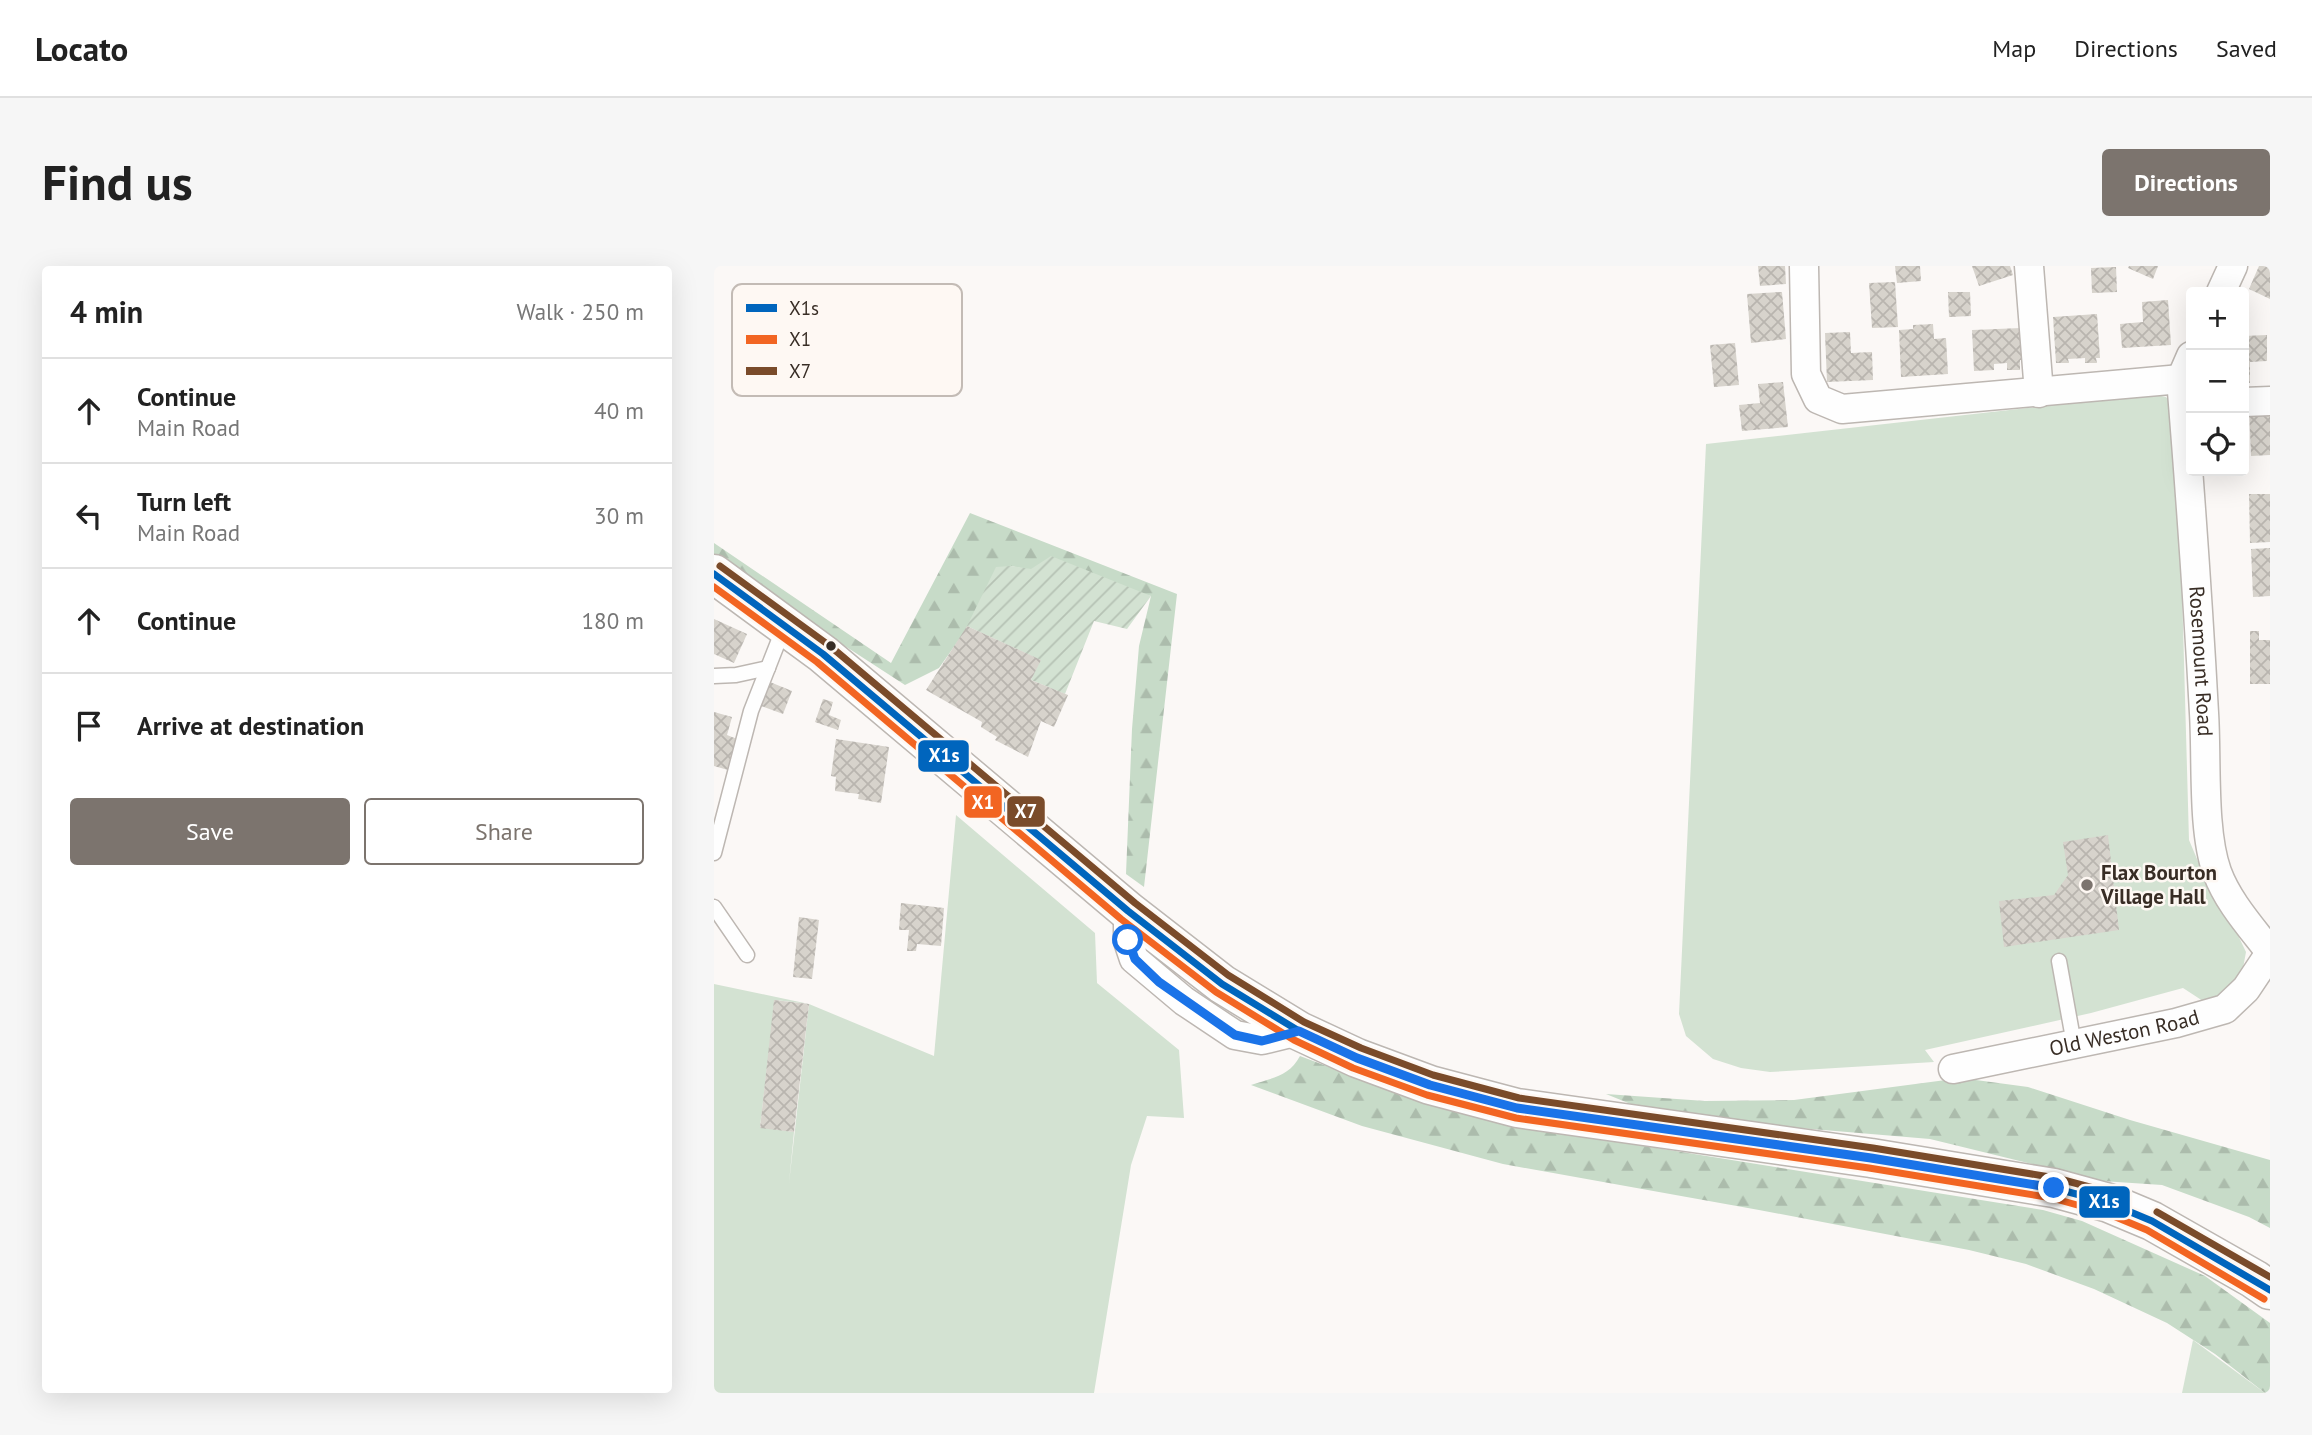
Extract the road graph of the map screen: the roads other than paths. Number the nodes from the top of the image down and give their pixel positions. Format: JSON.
{"nodes":[{"id":1,"x":1804,"y":266,"type":"edge"},
{"id":2,"x":2029,"y":266,"type":"edge"},
{"id":3,"x":2233,"y":266,"type":"edge"},
{"id":4,"x":2223,"y":287,"type":"edge"},
{"id":5,"x":2186,"y":385,"type":"edge"},
{"id":6,"x":2039,"y":393,"type":"junction"},
{"id":7,"x":2270,"y":401,"type":"edge"},
{"id":8,"x":2249,"y":402,"type":"edge"},
{"id":9,"x":2188,"y":413,"type":"edge"},
{"id":10,"x":714,"y":574,"type":"edge"},
{"id":11,"x":785,"y":626,"type":"junction"},
{"id":12,"x":768,"y":667,"type":"junction"},
{"id":13,"x":714,"y":677,"type":"edge"},
{"id":14,"x":714,"y":853,"type":"edge"},
{"id":15,"x":714,"y":907,"type":"edge"},
{"id":16,"x":2270,"y":952,"type":"edge"},
{"id":17,"x":747,"y":956,"type":"dead end"},
{"id":18,"x":2059,"y":961,"type":"dead end"},
{"id":19,"x":2074,"y":1044,"type":"junction"},
{"id":20,"x":1953,"y":1069,"type":"dead end"},
{"id":21,"x":2152,"y":1221,"type":"junction"},
{"id":22,"x":2270,"y":1259,"type":"edge"},
{"id":23,"x":2270,"y":1290,"type":"edge"}],
"edges":[{"from":1,"to":6,"type":"street"},
{"from":2,"to":6,"type":"street"},
{"from":3,"to":4,"type":"street"},
{"from":5,"to":6,"type":"street"},
{"from":7,"to":8,"type":"street"},
{"from":9,"to":16,"type":"street","name":"Rosemount Road"},
{"from":10,"to":11,"type":"main road"},
{"from":11,"to":12,"type":"lane"},
{"from":11,"to":21,"type":"main road"},
{"from":12,"to":13,"type":"lane"},
{"from":12,"to":14,"type":"lane"},
{"from":15,"to":17,"type":"lane"},
{"from":16,"to":19,"type":"street","name":"Old Weston Road"},
{"from":18,"to":19,"type":"lane"},
{"from":19,"to":20,"type":"street","name":"Old Weston Road"},
{"from":21,"to":22,"type":"main road"},
{"from":21,"to":23,"type":"main road"}]}
